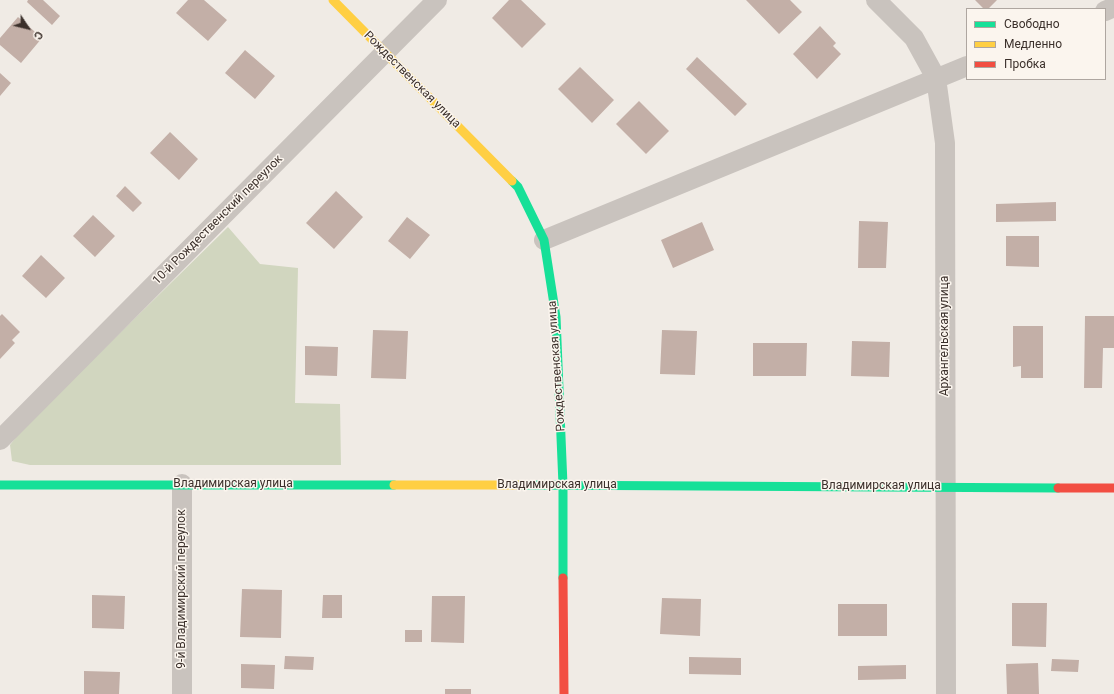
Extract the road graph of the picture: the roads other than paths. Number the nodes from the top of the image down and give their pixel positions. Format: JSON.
{"nodes":[{"id":1,"x":333,"y":0,"type":"edge"},
{"id":2,"x":437,"y":0,"type":"edge"},
{"id":3,"x":876,"y":0,"type":"edge"},
{"id":4,"x":384,"y":52,"type":"junction"},
{"id":5,"x":966,"y":66,"type":"edge"},
{"id":6,"x":936,"y":78,"type":"junction"},
{"id":7,"x":544,"y":240,"type":"junction"},
{"id":8,"x":0,"y":440,"type":"edge"},
{"id":9,"x":182,"y":484,"type":"junction"},
{"id":10,"x":0,"y":485,"type":"edge"},
{"id":11,"x":563,"y":485,"type":"junction"},
{"id":12,"x":945,"y":487,"type":"junction"},
{"id":13,"x":1114,"y":488,"type":"edge"},
{"id":14,"x":182,"y":694,"type":"edge"},
{"id":15,"x":564,"y":694,"type":"edge"},
{"id":16,"x":946,"y":694,"type":"edge"}],
"edges":[{"from":1,"to":4,"type":"street","name":"Рождественская улица"},
{"from":2,"to":4,"type":"street","name":"10-й Рождественский переулок"},
{"from":3,"to":6,"type":"street","name":"Архангельская улица"},
{"from":4,"to":7,"type":"street","name":"Рождественская улица"},
{"from":4,"to":8,"type":"street","name":"10-й Рождественский переулок"},
{"from":5,"to":6,"type":"street"},
{"from":6,"to":7,"type":"street"},
{"from":6,"to":12,"type":"street","name":"Архангельская улица"},
{"from":7,"to":11,"type":"street","name":"Рождественская улица"},
{"from":9,"to":10,"type":"street","name":"Владимирская улица"},
{"from":9,"to":11,"type":"street","name":"Владимирская улица"},
{"from":9,"to":14,"type":"street","name":"9-й Владимирский переулок"},
{"from":11,"to":12,"type":"street","name":"Владимирская улица"},
{"from":11,"to":15,"type":"street","name":"Рождественская улица"},
{"from":12,"to":13,"type":"street","name":"Владимирская улица"},
{"from":12,"to":16,"type":"street","name":"Архангельская улица"}]}
